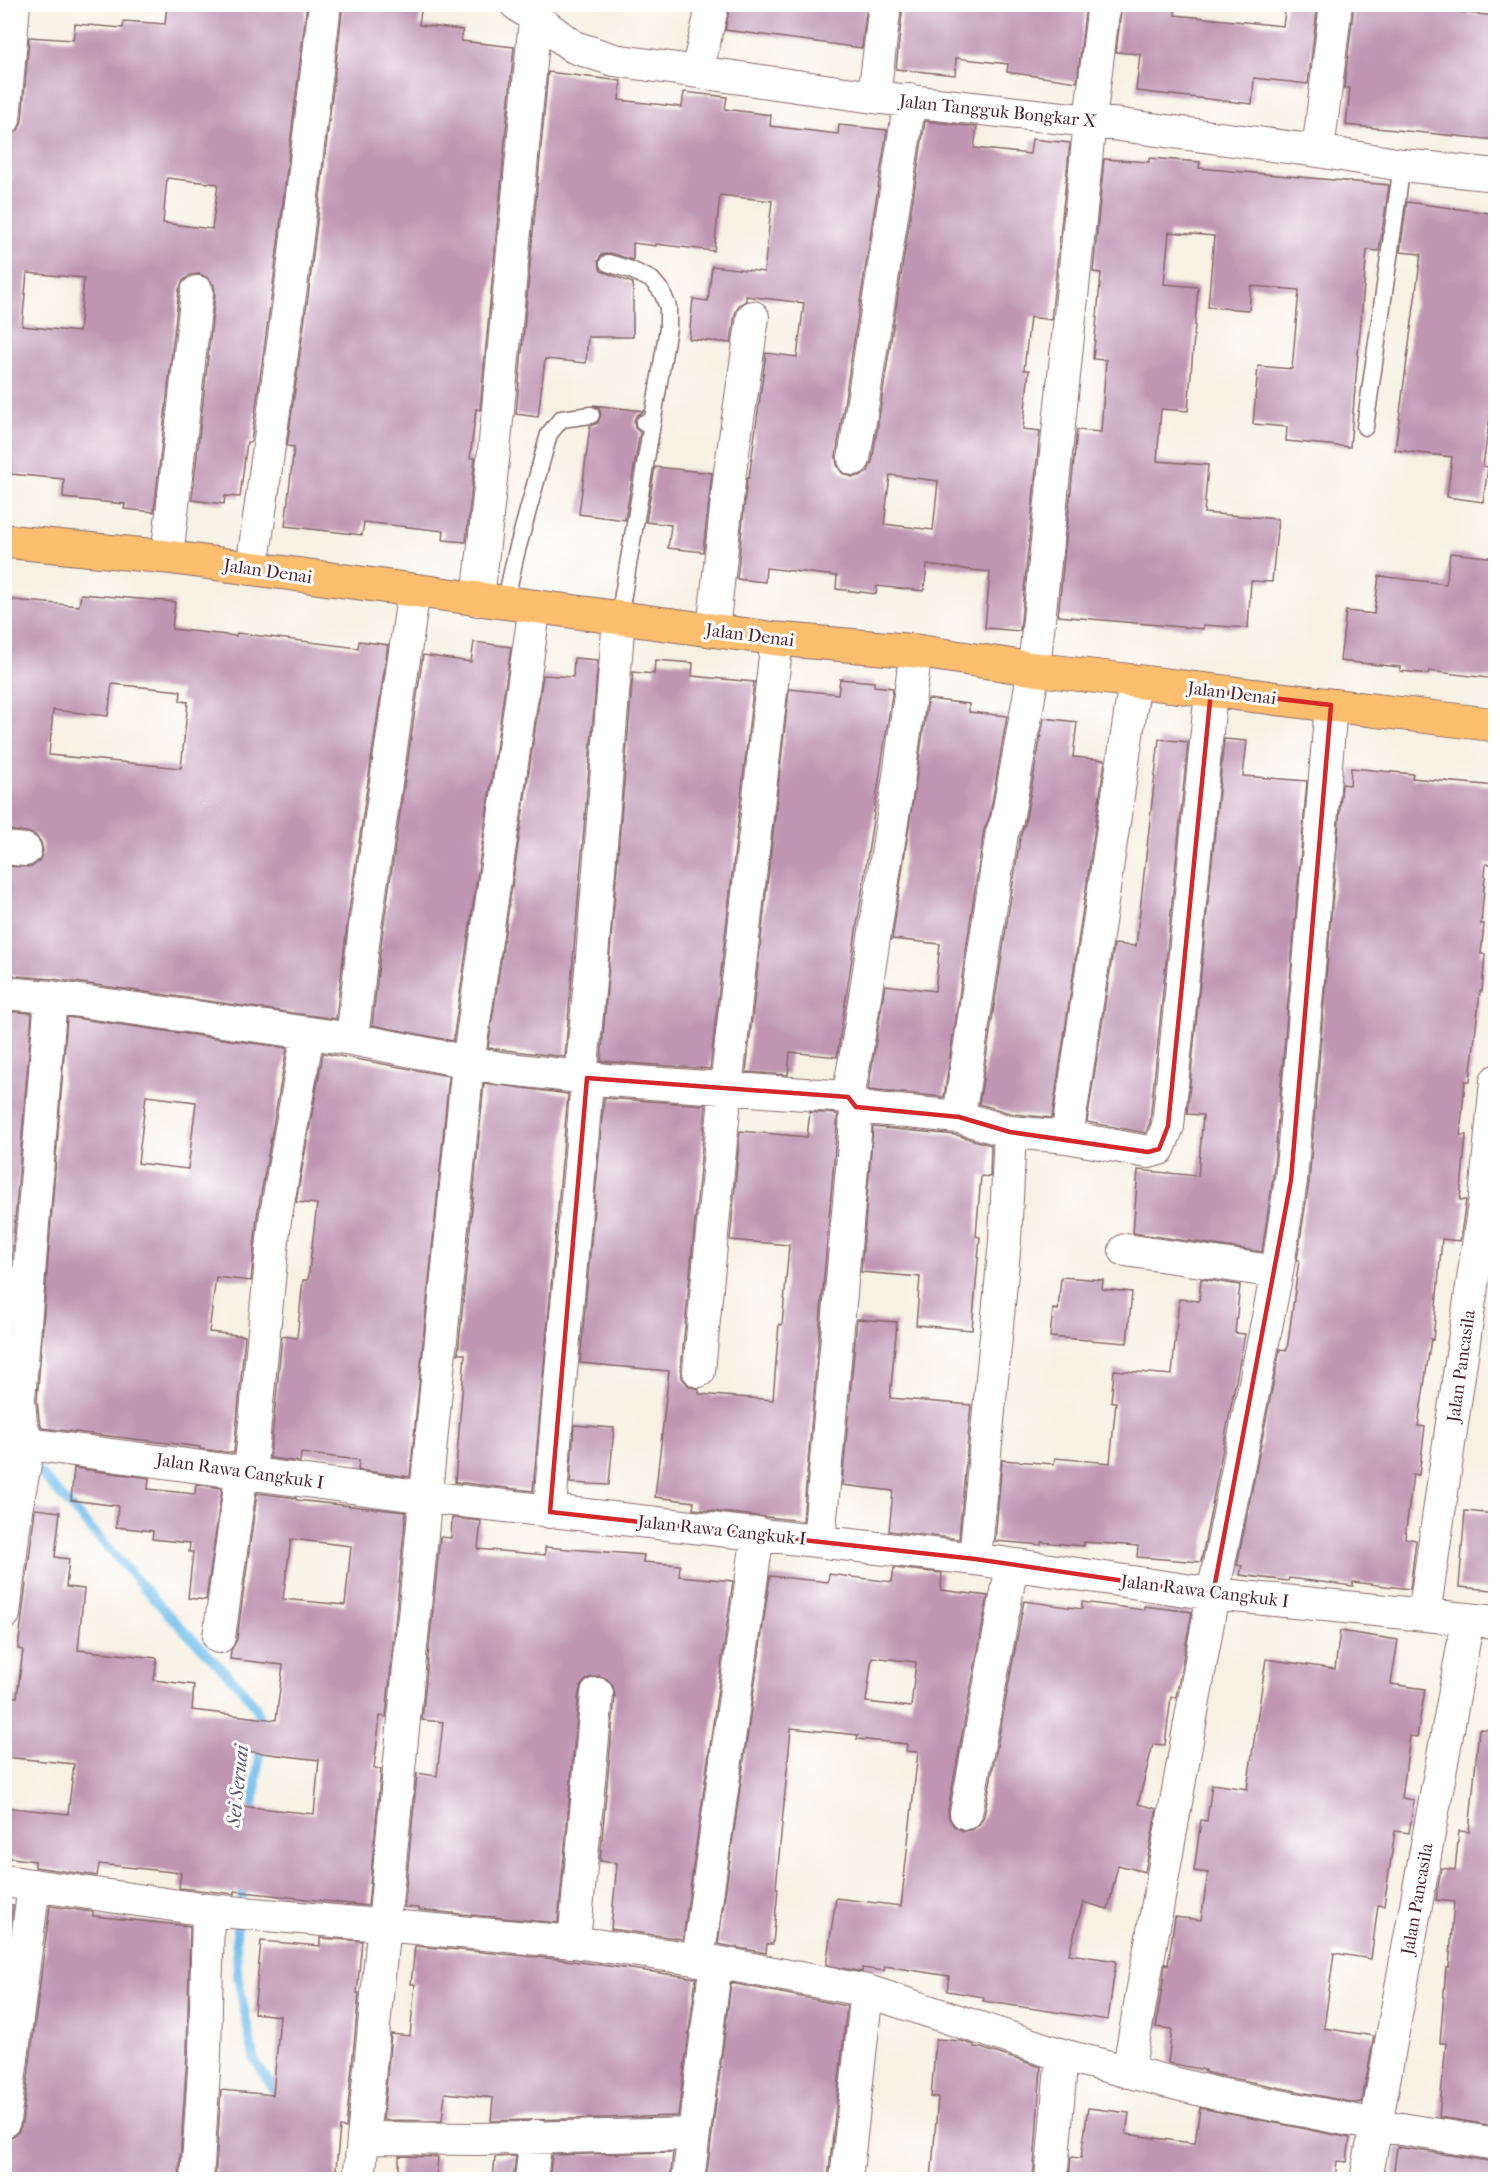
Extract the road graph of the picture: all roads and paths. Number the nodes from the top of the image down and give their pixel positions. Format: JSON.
{"nodes":[{"id":1,"x":14,"y":4,"type":"edge"},
{"id":2,"x":325,"y":4,"type":"edge"},
{"id":3,"x":713,"y":4,"type":"edge"},
{"id":4,"x":885,"y":4,"type":"edge"},
{"id":5,"x":1104,"y":4,"type":"edge"},
{"id":6,"x":1336,"y":4,"type":"edge"},
{"id":7,"x":526,"y":12,"type":"edge"},
{"id":8,"x":697,"y":72,"type":"junction"},
{"id":9,"x":874,"y":97,"type":"junction"},
{"id":10,"x":910,"y":100,"type":"junction"},
{"id":11,"x":4,"y":119,"type":"edge"},
{"id":12,"x":1090,"y":120,"type":"junction"},
{"id":13,"x":1318,"y":151,"type":"junction"},
{"id":14,"x":1402,"y":165,"type":"junction"},
{"id":15,"x":1496,"y":176,"type":"edge"},
{"id":16,"x":608,"y":263,"type":"dead end"},
{"id":17,"x":197,"y":292,"type":"dead end"},
{"id":18,"x":753,"y":317,"type":"dead end"},
{"id":19,"x":591,"y":415,"type":"dead end"},
{"id":20,"x":1365,"y":427,"type":"dead end"},
{"id":21,"x":854,"y":459,"type":"dead end"},
{"id":22,"x":4,"y":541,"type":"edge"},
{"id":23,"x":167,"y":557,"type":"junction"},
{"id":24,"x":252,"y":569,"type":"junction"},
{"id":25,"x":414,"y":590,"type":"junction"},
{"id":26,"x":506,"y":603,"type":"junction"},
{"id":27,"x":619,"y":618,"type":"junction"},
{"id":28,"x":713,"y":630,"type":"junction"},
{"id":29,"x":777,"y":639,"type":"junction"},
{"id":30,"x":916,"y":651,"type":"junction"},
{"id":31,"x":1034,"y":669,"type":"junction"},
{"id":32,"x":1135,"y":681,"type":"junction"},
{"id":33,"x":1211,"y":691,"type":"junction"},
{"id":34,"x":1331,"y":705,"type":"junction"},
{"id":35,"x":1496,"y":725,"type":"edge"},
{"id":36,"x":4,"y":993,"type":"edge"},
{"id":37,"x":51,"y":997,"type":"junction"},
{"id":38,"x":308,"y":1033,"type":"junction"},
{"id":39,"x":352,"y":1039,"type":"junction"},
{"id":40,"x":468,"y":1063,"type":"junction"},
{"id":41,"x":584,"y":1078,"type":"junction"},
{"id":42,"x":1496,"y":1081,"type":"edge"},
{"id":43,"x":726,"y":1088,"type":"junction"},
{"id":44,"x":852,"y":1102,"type":"junction"},
{"id":45,"x":959,"y":1117,"type":"junction"},
{"id":46,"x":1010,"y":1132,"type":"junction"},
{"id":47,"x":1067,"y":1137,"type":"junction"},
{"id":48,"x":1125,"y":1250,"type":"dead end"},
{"id":49,"x":1277,"y":1272,"type":"junction"},
{"id":50,"x":699,"y":1371,"type":"dead end"},
{"id":51,"x":27,"y":1454,"type":"junction"},
{"id":52,"x":246,"y":1472,"type":"junction"},
{"id":53,"x":426,"y":1497,"type":"junction"},
{"id":54,"x":10,"y":1510,"type":"edge"},
{"id":55,"x":550,"y":1512,"type":"junction"},
{"id":56,"x":758,"y":1533,"type":"junction"},
{"id":57,"x":819,"y":1541,"type":"junction"},
{"id":58,"x":975,"y":1559,"type":"junction"},
{"id":59,"x":1012,"y":1565,"type":"junction"},
{"id":60,"x":1213,"y":1594,"type":"junction"},
{"id":61,"x":4,"y":1614,"type":"edge"},
{"id":62,"x":1424,"y":1615,"type":"junction"},
{"id":63,"x":1482,"y":1621,"type":"edge"},
{"id":64,"x":219,"y":1637,"type":"dead end"},
{"id":65,"x":597,"y":1694,"type":"dead end"},
{"id":66,"x":966,"y":1813,"type":"dead end"},
{"id":67,"x":19,"y":1883,"type":"edge"},
{"id":68,"x":215,"y":1910,"type":"junction"},
{"id":69,"x":383,"y":1924,"type":"junction"},
{"id":70,"x":574,"y":1942,"type":"junction"},
{"id":71,"x":707,"y":1961,"type":"junction"},
{"id":72,"x":867,"y":1991,"type":"junction"},
{"id":73,"x":1062,"y":2055,"type":"junction"},
{"id":74,"x":1128,"y":2072,"type":"junction"},
{"id":75,"x":4,"y":2121,"type":"edge"},
{"id":76,"x":1376,"y":2125,"type":"junction"},
{"id":77,"x":694,"y":2134,"type":"junction"},
{"id":78,"x":536,"y":2136,"type":"junction"},
{"id":79,"x":363,"y":2138,"type":"junction"},
{"id":80,"x":1496,"y":2144,"type":"edge"},
{"id":81,"x":197,"y":2180,"type":"edge"},
{"id":82,"x":359,"y":2180,"type":"edge"},
{"id":83,"x":531,"y":2180,"type":"edge"},
{"id":84,"x":688,"y":2180,"type":"edge"},
{"id":85,"x":846,"y":2180,"type":"edge"},
{"id":86,"x":1051,"y":2180,"type":"edge"},
{"id":87,"x":1366,"y":2180,"type":"edge"}],
"edges":[{"from":1,"to":11,"type":"street"},
{"from":2,"to":24,"type":"street"},
{"from":3,"to":8,"type":"street"},
{"from":4,"to":9,"type":"street"},
{"from":5,"to":12,"type":"street"},
{"from":6,"to":13,"type":"street"},
{"from":7,"to":8,"type":"street","name":"Jalan Tangguk Bongkar X"},
{"from":7,"to":26,"type":"street"},
{"from":8,"to":9,"type":"street","name":"Jalan Tangguk Bongkar X"},
{"from":9,"to":10,"type":"street","name":"Jalan Tangguk Bongkar X"},
{"from":10,"to":12,"type":"street","name":"Jalan Tangguk Bongkar X"},
{"from":10,"to":21,"type":"street"},
{"from":12,"to":13,"type":"street","name":"Jalan Tangguk Bongkar X"},
{"from":12,"to":31,"type":"street"},
{"from":13,"to":14,"type":"street","name":"Jalan Tangguk Bongkar X"},
{"from":14,"to":15,"type":"street","name":"Jalan Tangguk Bongkar X"},
{"from":14,"to":20,"type":"lane"},
{"from":16,"to":27,"type":"lane"},
{"from":17,"to":23,"type":"street"},
{"from":18,"to":28,"type":"street"},
{"from":19,"to":26,"type":"lane"},
{"from":22,"to":23,"type":"main road","name":"Jalan Denai"},
{"from":23,"to":24,"type":"main road","name":"Jalan Denai"},
{"from":24,"to":25,"type":"main road","name":"Jalan Denai"},
{"from":25,"to":26,"type":"main road","name":"Jalan Denai"},
{"from":25,"to":39,"type":"street"},
{"from":26,"to":27,"type":"main road","name":"Jalan Denai"},
{"from":26,"to":40,"type":"street"},
{"from":27,"to":28,"type":"main road","name":"Jalan Denai"},
{"from":27,"to":41,"type":"street"},
{"from":28,"to":29,"type":"main road","name":"Jalan Denai"},
{"from":29,"to":30,"type":"main road","name":"Jalan Denai"},
{"from":29,"to":43,"type":"street"},
{"from":30,"to":31,"type":"main road","name":"Jalan Denai"},
{"from":30,"to":44,"type":"street"},
{"from":31,"to":32,"type":"main road","name":"Jalan Denai"},
{"from":31,"to":45,"type":"street"},
{"from":32,"to":33,"type":"main road","name":"Jalan Denai"},
{"from":32,"to":47,"type":"street"},
{"from":33,"to":34,"type":"main road","name":"Jalan Denai"},
{"from":33,"to":47,"type":"street"},
{"from":34,"to":35,"type":"main road","name":"Jalan Denai"},
{"from":34,"to":49,"type":"street"},
{"from":36,"to":37,"type":"street"},
{"from":37,"to":38,"type":"street"},
{"from":37,"to":51,"type":"street"},
{"from":38,"to":39,"type":"street"},
{"from":38,"to":52,"type":"street"},
{"from":39,"to":40,"type":"street"},
{"from":40,"to":41,"type":"street"},
{"from":40,"to":53,"type":"street"},
{"from":41,"to":43,"type":"street"},
{"from":41,"to":55,"type":"street"},
{"from":42,"to":62,"type":"street","name":"Jalan Pancasila"},
{"from":43,"to":44,"type":"street"},
{"from":43,"to":50,"type":"street"},
{"from":44,"to":45,"type":"street"},
{"from":44,"to":57,"type":"street"},
{"from":45,"to":46,"type":"street"},
{"from":46,"to":47,"type":"street"},
{"from":46,"to":58,"type":"street"},
{"from":48,"to":49,"type":"street"},
{"from":49,"to":60,"type":"street"},
{"from":51,"to":52,"type":"street","name":"Jalan Rawa Cangkuk I"},
{"from":51,"to":54,"type":"street"},
{"from":52,"to":53,"type":"street","name":"Jalan Rawa Cangkuk I"},
{"from":52,"to":64,"type":"street"},
{"from":53,"to":55,"type":"street","name":"Jalan Rawa Cangkuk I"},
{"from":53,"to":69,"type":"street"},
{"from":54,"to":61,"type":"street"},
{"from":55,"to":56,"type":"street","name":"Jalan Rawa Cangkuk I"},
{"from":56,"to":57,"type":"street","name":"Jalan Rawa Cangkuk I"},
{"from":56,"to":71,"type":"street"},
{"from":57,"to":58,"type":"street","name":"Jalan Rawa Cangkuk I"},
{"from":58,"to":59,"type":"street","name":"Jalan Rawa Cangkuk I"},
{"from":59,"to":60,"type":"street","name":"Jalan Rawa Cangkuk I"},
{"from":59,"to":66,"type":"street"},
{"from":60,"to":62,"type":"street","name":"Jalan Rawa Cangkuk I"},
{"from":60,"to":74,"type":"street"},
{"from":62,"to":63,"type":"street","name":"Jalan Rawa Cangkuk I"},
{"from":63,"to":76,"type":"street","name":"Jalan Pancasila"},
{"from":65,"to":70,"type":"street"},
{"from":67,"to":68,"type":"street"},
{"from":67,"to":75,"type":"street"},
{"from":68,"to":69,"type":"street"},
{"from":68,"to":81,"type":"street"},
{"from":69,"to":70,"type":"street"},
{"from":69,"to":79,"type":"street"},
{"from":70,"to":71,"type":"street"},
{"from":71,"to":72,"type":"street"},
{"from":71,"to":77,"type":"street"},
{"from":72,"to":73,"type":"street"},
{"from":72,"to":85,"type":"street"},
{"from":73,"to":74,"type":"street"},
{"from":73,"to":86,"type":"street"},
{"from":74,"to":76,"type":"street"},
{"from":76,"to":80,"type":"street"},
{"from":76,"to":87,"type":"street","name":"Jalan Pancasila"},
{"from":77,"to":78,"type":"street"},
{"from":77,"to":84,"type":"street"},
{"from":78,"to":79,"type":"street"},
{"from":78,"to":83,"type":"street"},
{"from":79,"to":82,"type":"street"}]}
